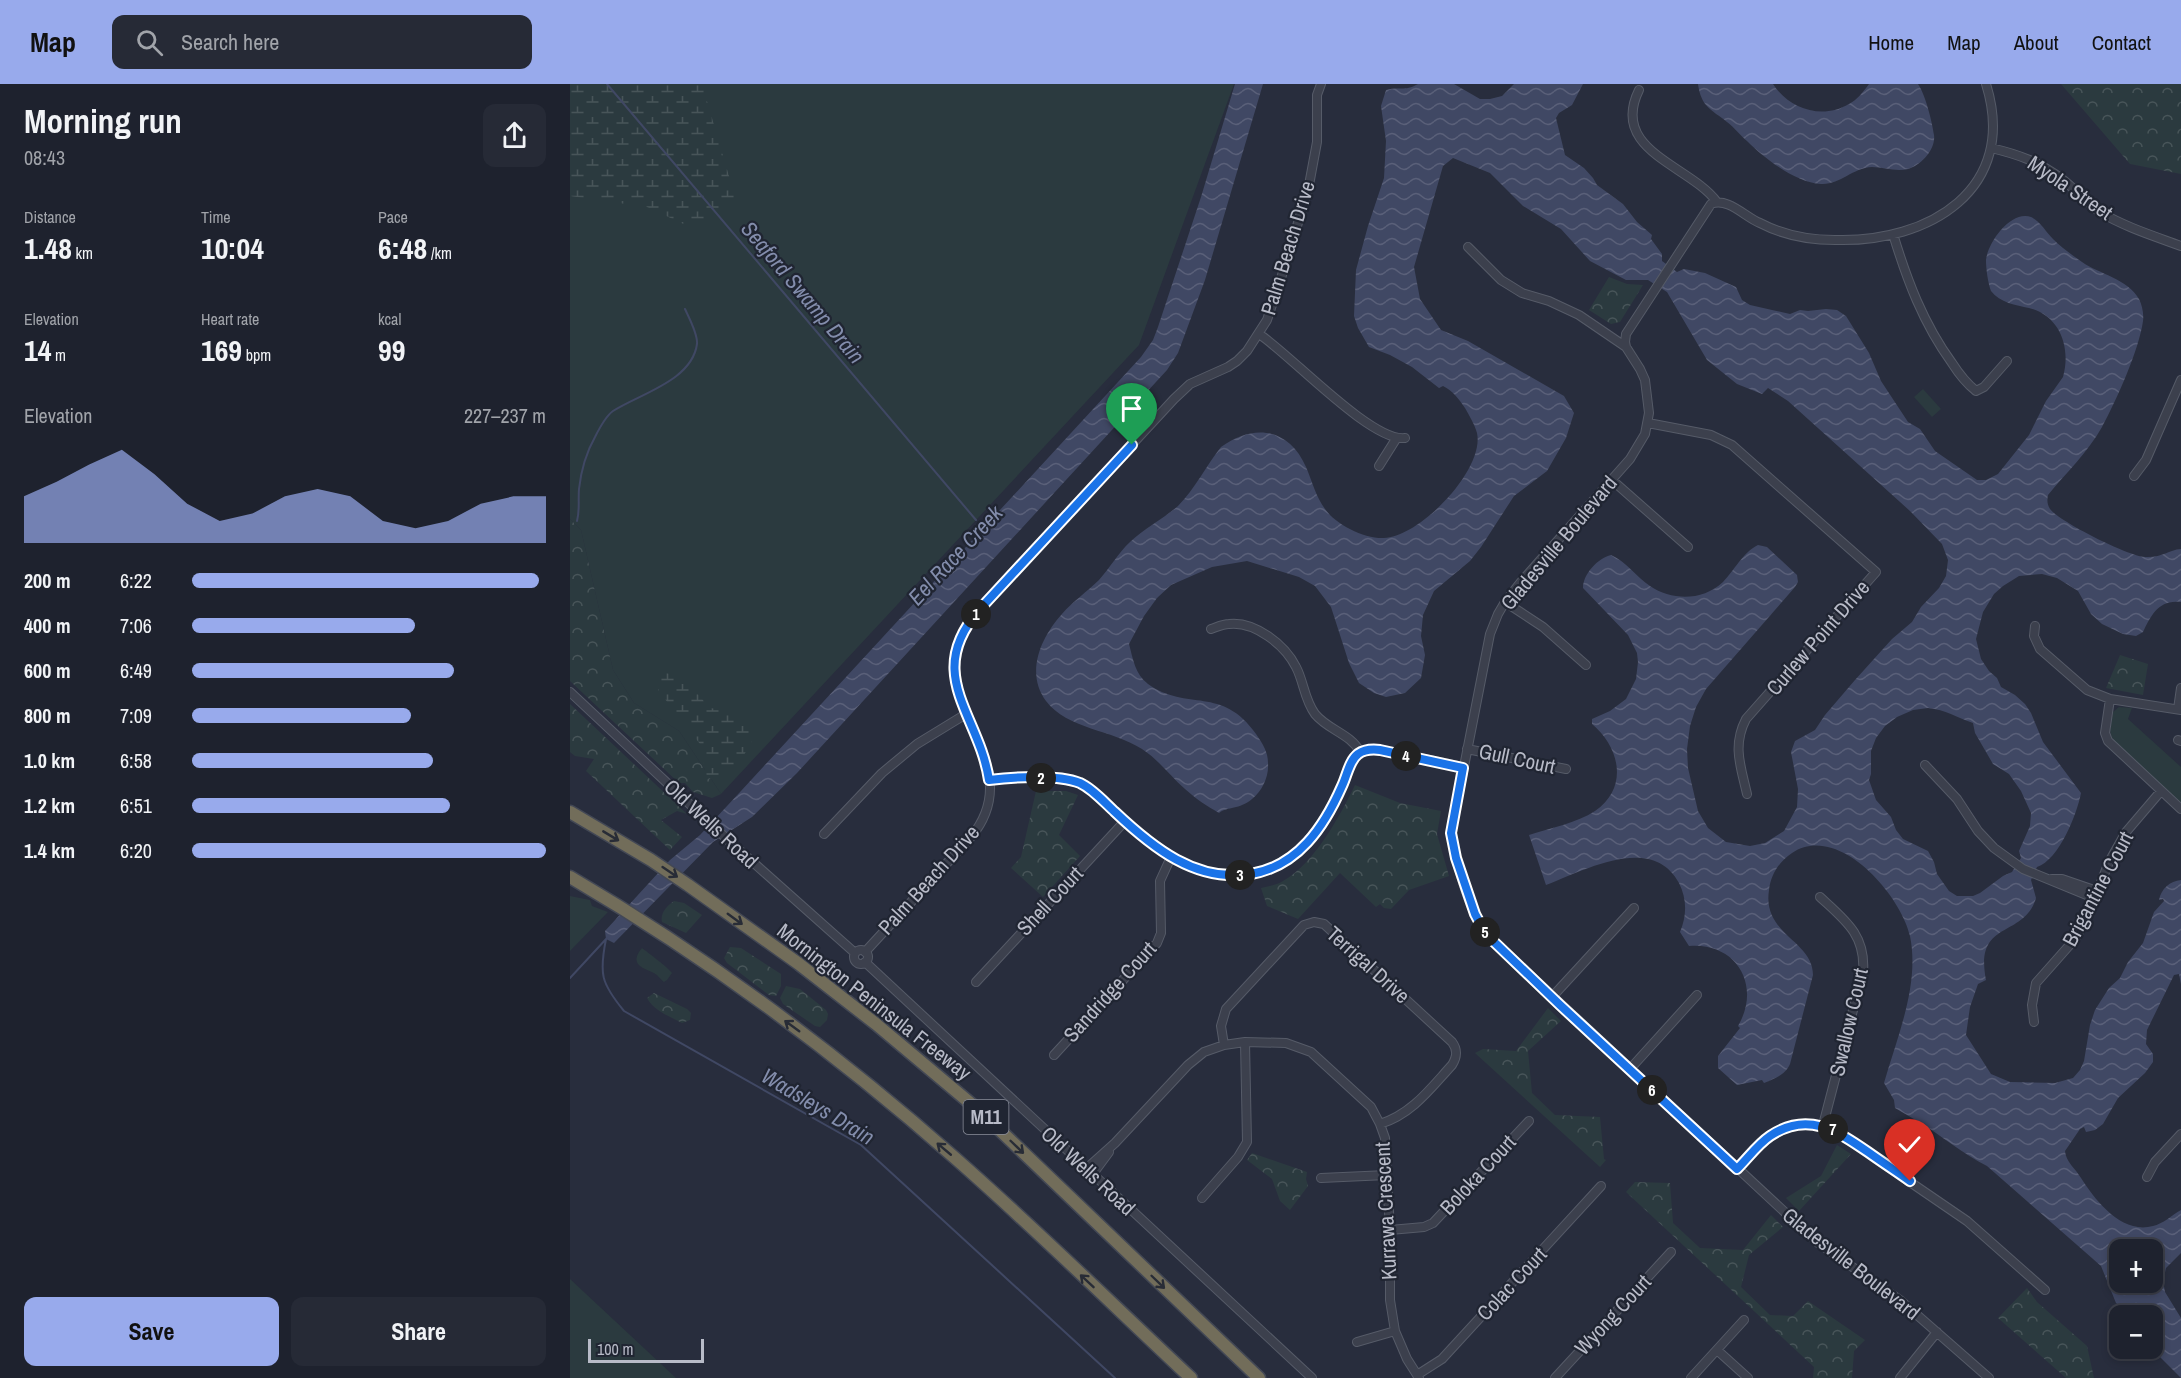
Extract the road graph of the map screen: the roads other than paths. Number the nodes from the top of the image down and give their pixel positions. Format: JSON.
{"nodes":[{"id":1,"x":1322,"y":84,"type":"edge"},
{"id":2,"x":1986,"y":84,"type":"edge"},
{"id":3,"x":1639,"y":90,"type":"dead end"},
{"id":4,"x":1991,"y":148,"type":"junction"},
{"id":5,"x":1717,"y":201,"type":"junction"},
{"id":6,"x":1893,"y":234,"type":"junction"},
{"id":7,"x":2181,"y":246,"type":"edge"},
{"id":8,"x":1468,"y":247,"type":"dead end"},
{"id":9,"x":1260,"y":334,"type":"junction"},
{"id":10,"x":1626,"y":348,"type":"junction"},
{"id":11,"x":2007,"y":361,"type":"dead end"},
{"id":12,"x":2181,"y":380,"type":"edge"},
{"id":13,"x":1648,"y":423,"type":"junction"},
{"id":14,"x":1378,"y":466,"type":"dead end"},
{"id":15,"x":2134,"y":476,"type":"dead end"},
{"id":16,"x":1612,"y":480,"type":"junction"},
{"id":17,"x":1688,"y":547,"type":"dead end"},
{"id":18,"x":1505,"y":602,"type":"junction"},
{"id":19,"x":2035,"y":626,"type":"dead end"},
{"id":20,"x":1211,"y":629,"type":"dead end"},
{"id":21,"x":1587,"y":665,"type":"dead end"},
{"id":22,"x":2181,"y":688,"type":"edge"},
{"id":23,"x":570,"y":692,"type":"edge"},
{"id":24,"x":2110,"y":699,"type":"junction"},
{"id":25,"x":2179,"y":709,"type":"edge"},
{"id":26,"x":966,"y":714,"type":"junction"},
{"id":27,"x":1467,"y":749,"type":"junction"},
{"id":28,"x":1360,"y":753,"type":"junction"},
{"id":29,"x":1925,"y":765,"type":"dead end"},
{"id":30,"x":1463,"y":768,"type":"junction"},
{"id":31,"x":1566,"y":769,"type":"dead end"},
{"id":32,"x":989,"y":780,"type":"junction"},
{"id":33,"x":2161,"y":791,"type":"junction"},
{"id":34,"x":1747,"y":794,"type":"dead end"},
{"id":35,"x":2181,"y":809,"type":"edge"},
{"id":36,"x":570,"y":812,"type":"edge"},
{"id":37,"x":1125,"y":821,"type":"junction"},
{"id":38,"x":824,"y":834,"type":"dead end"},
{"id":39,"x":1171,"y":857,"type":"junction"},
{"id":40,"x":570,"y":877,"type":"edge"},
{"id":41,"x":2095,"y":894,"type":"junction"},
{"id":42,"x":1820,"y":897,"type":"dead end"},
{"id":43,"x":1634,"y":908,"type":"dead end"},
{"id":44,"x":855,"y":952,"type":"junction"},
{"id":45,"x":865,"y":952,"type":"junction"},
{"id":46,"x":865,"y":962,"type":"junction"},
{"id":47,"x":976,"y":982,"type":"dead end"},
{"id":48,"x":1696,"y":995,"type":"dead end"},
{"id":49,"x":1552,"y":997,"type":"junction"},
{"id":50,"x":2034,"y":1022,"type":"dead end"},
{"id":51,"x":1245,"y":1042,"type":"junction"},
{"id":52,"x":1224,"y":1045,"type":"junction"},
{"id":53,"x":1054,"y":1055,"type":"dead end"},
{"id":54,"x":1630,"y":1069,"type":"junction"},
{"id":55,"x":1529,"y":1121,"type":"dead end"},
{"id":56,"x":1380,"y":1124,"type":"junction"},
{"id":57,"x":1823,"y":1125,"type":"junction"},
{"id":58,"x":2181,"y":1134,"type":"edge"},
{"id":59,"x":1737,"y":1169,"type":"junction"},
{"id":60,"x":1089,"y":1172,"type":"junction"},
{"id":61,"x":1387,"y":1175,"type":"junction"},
{"id":62,"x":2147,"y":1177,"type":"dead end"},
{"id":63,"x":1321,"y":1178,"type":"dead end"},
{"id":64,"x":1601,"y":1186,"type":"dead end"},
{"id":65,"x":1202,"y":1198,"type":"dead end"},
{"id":66,"x":1390,"y":1230,"type":"junction"},
{"id":67,"x":1671,"y":1252,"type":"dead end"},
{"id":68,"x":2045,"y":1290,"type":"dead end"},
{"id":69,"x":1744,"y":1320,"type":"dead end"},
{"id":70,"x":1395,"y":1331,"type":"junction"},
{"id":71,"x":1937,"y":1332,"type":"junction"},
{"id":72,"x":1357,"y":1342,"type":"dead end"},
{"id":73,"x":1717,"y":1350,"type":"junction"},
{"id":74,"x":1418,"y":1377,"type":"edge"},
{"id":75,"x":1191,"y":1378,"type":"edge"},
{"id":76,"x":1259,"y":1378,"type":"edge"},
{"id":77,"x":1312,"y":1378,"type":"edge"},
{"id":78,"x":1555,"y":1378,"type":"edge"},
{"id":79,"x":1691,"y":1378,"type":"edge"},
{"id":80,"x":1748,"y":1378,"type":"edge"},
{"id":81,"x":1900,"y":1378,"type":"edge"},
{"id":82,"x":1989,"y":1378,"type":"edge"}],
"edges":[{"from":1,"to":9,"type":"street","name":"Palm Beach Drive"},
{"from":2,"to":4,"type":"street"},
{"from":3,"to":5,"type":"street"},
{"from":4,"to":6,"type":"street"},
{"from":4,"to":7,"type":"street","name":"Myola Street"},
{"from":5,"to":6,"type":"street"},
{"from":5,"to":10,"type":"street"},
{"from":6,"to":11,"type":"street"},
{"from":8,"to":10,"type":"street"},
{"from":9,"to":14,"type":"street"},
{"from":9,"to":26,"type":"street","name":"Palm Beach Drive"},
{"from":10,"to":13,"type":"street","name":"Gladesville Boulevard"},
{"from":12,"to":15,"type":"street"},
{"from":13,"to":16,"type":"street","name":"Gladesville Boulevard"},
{"from":13,"to":34,"type":"street","name":"Curlew Point Drive"},
{"from":16,"to":17,"type":"street"},
{"from":16,"to":18,"type":"street","name":"Gladesville Boulevard"},
{"from":18,"to":21,"type":"street"},
{"from":18,"to":27,"type":"street","name":"Gladesville Boulevard"},
{"from":19,"to":24,"type":"street"},
{"from":20,"to":28,"type":"street"},
{"from":22,"to":25,"type":"street"},
{"from":23,"to":44,"type":"street","name":"Old Wells Road"},
{"from":24,"to":25,"type":"street"},
{"from":24,"to":33,"type":"street"},
{"from":26,"to":32,"type":"street","name":"Palm Beach Drive"},
{"from":26,"to":38,"type":"street"},
{"from":27,"to":30,"type":"street","name":"Gladesville Boulevard"},
{"from":27,"to":31,"type":"street","name":"Gull Court"},
{"from":28,"to":30,"type":"street"},
{"from":28,"to":39,"type":"street"},
{"from":29,"to":41,"type":"street"},
{"from":30,"to":49,"type":"street","name":"Gladesville Boulevard"},
{"from":32,"to":37,"type":"street"},
{"from":32,"to":45,"type":"street","name":"Palm Beach Drive"},
{"from":33,"to":35,"type":"street"},
{"from":33,"to":41,"type":"street","name":"Brigantine Court"},
{"from":36,"to":76,"type":"highway","name":"Mornington Peninsula Freeway","number":"M11","one_way":true},
{"from":37,"to":39,"type":"street"},
{"from":37,"to":47,"type":"street","name":"Shell Court"},
{"from":39,"to":53,"type":"street","name":"Sandridge Court"},
{"from":75,"to":40,"type":"highway","number":"M11","one_way":true},
{"from":41,"to":50,"type":"street","name":"Brigantine Court"},
{"from":42,"to":57,"type":"street","name":"Swallow Court"},
{"from":43,"to":49,"type":"street"},
{"from":44,"to":45,"type":"street"},
{"from":44,"to":46,"type":"street"},
{"from":45,"to":46,"type":"street"},
{"from":46,"to":60,"type":"street","name":"Old Wells Road"},
{"from":48,"to":54,"type":"street"},
{"from":49,"to":54,"type":"street","name":"Gladesville Boulevard"},
{"from":51,"to":52,"type":"street","name":"Kurrawa Crescent"},
{"from":51,"to":56,"type":"street","name":"Kurrawa Crescent"},
{"from":51,"to":65,"type":"street"},
{"from":52,"to":56,"type":"street","name":"Terrigal Drive"},
{"from":52,"to":60,"type":"street","name":"Kurrawa Crescent"},
{"from":54,"to":59,"type":"street","name":"Gladesville Boulevard"},
{"from":55,"to":66,"type":"street","name":"Boloka Court"},
{"from":56,"to":61,"type":"street","name":"Kurrawa Crescent"},
{"from":57,"to":59,"type":"street"},
{"from":57,"to":68,"type":"street"},
{"from":58,"to":62,"type":"street"},
{"from":59,"to":71,"type":"street","name":"Gladesville Boulevard"},
{"from":60,"to":77,"type":"street","name":"Old Wells Road"},
{"from":61,"to":63,"type":"street"},
{"from":61,"to":66,"type":"street","name":"Kurrawa Crescent"},
{"from":64,"to":74,"type":"street","name":"Colac Court"},
{"from":66,"to":70,"type":"street","name":"Kurrawa Crescent"},
{"from":67,"to":78,"type":"street","name":"Wyong Court"},
{"from":69,"to":73,"type":"street"},
{"from":70,"to":72,"type":"street"},
{"from":70,"to":74,"type":"street","name":"Kurrawa Crescent"},
{"from":71,"to":81,"type":"street"},
{"from":71,"to":82,"type":"street","name":"Gladesville Boulevard"},
{"from":73,"to":79,"type":"street"},
{"from":73,"to":80,"type":"street"}]}
